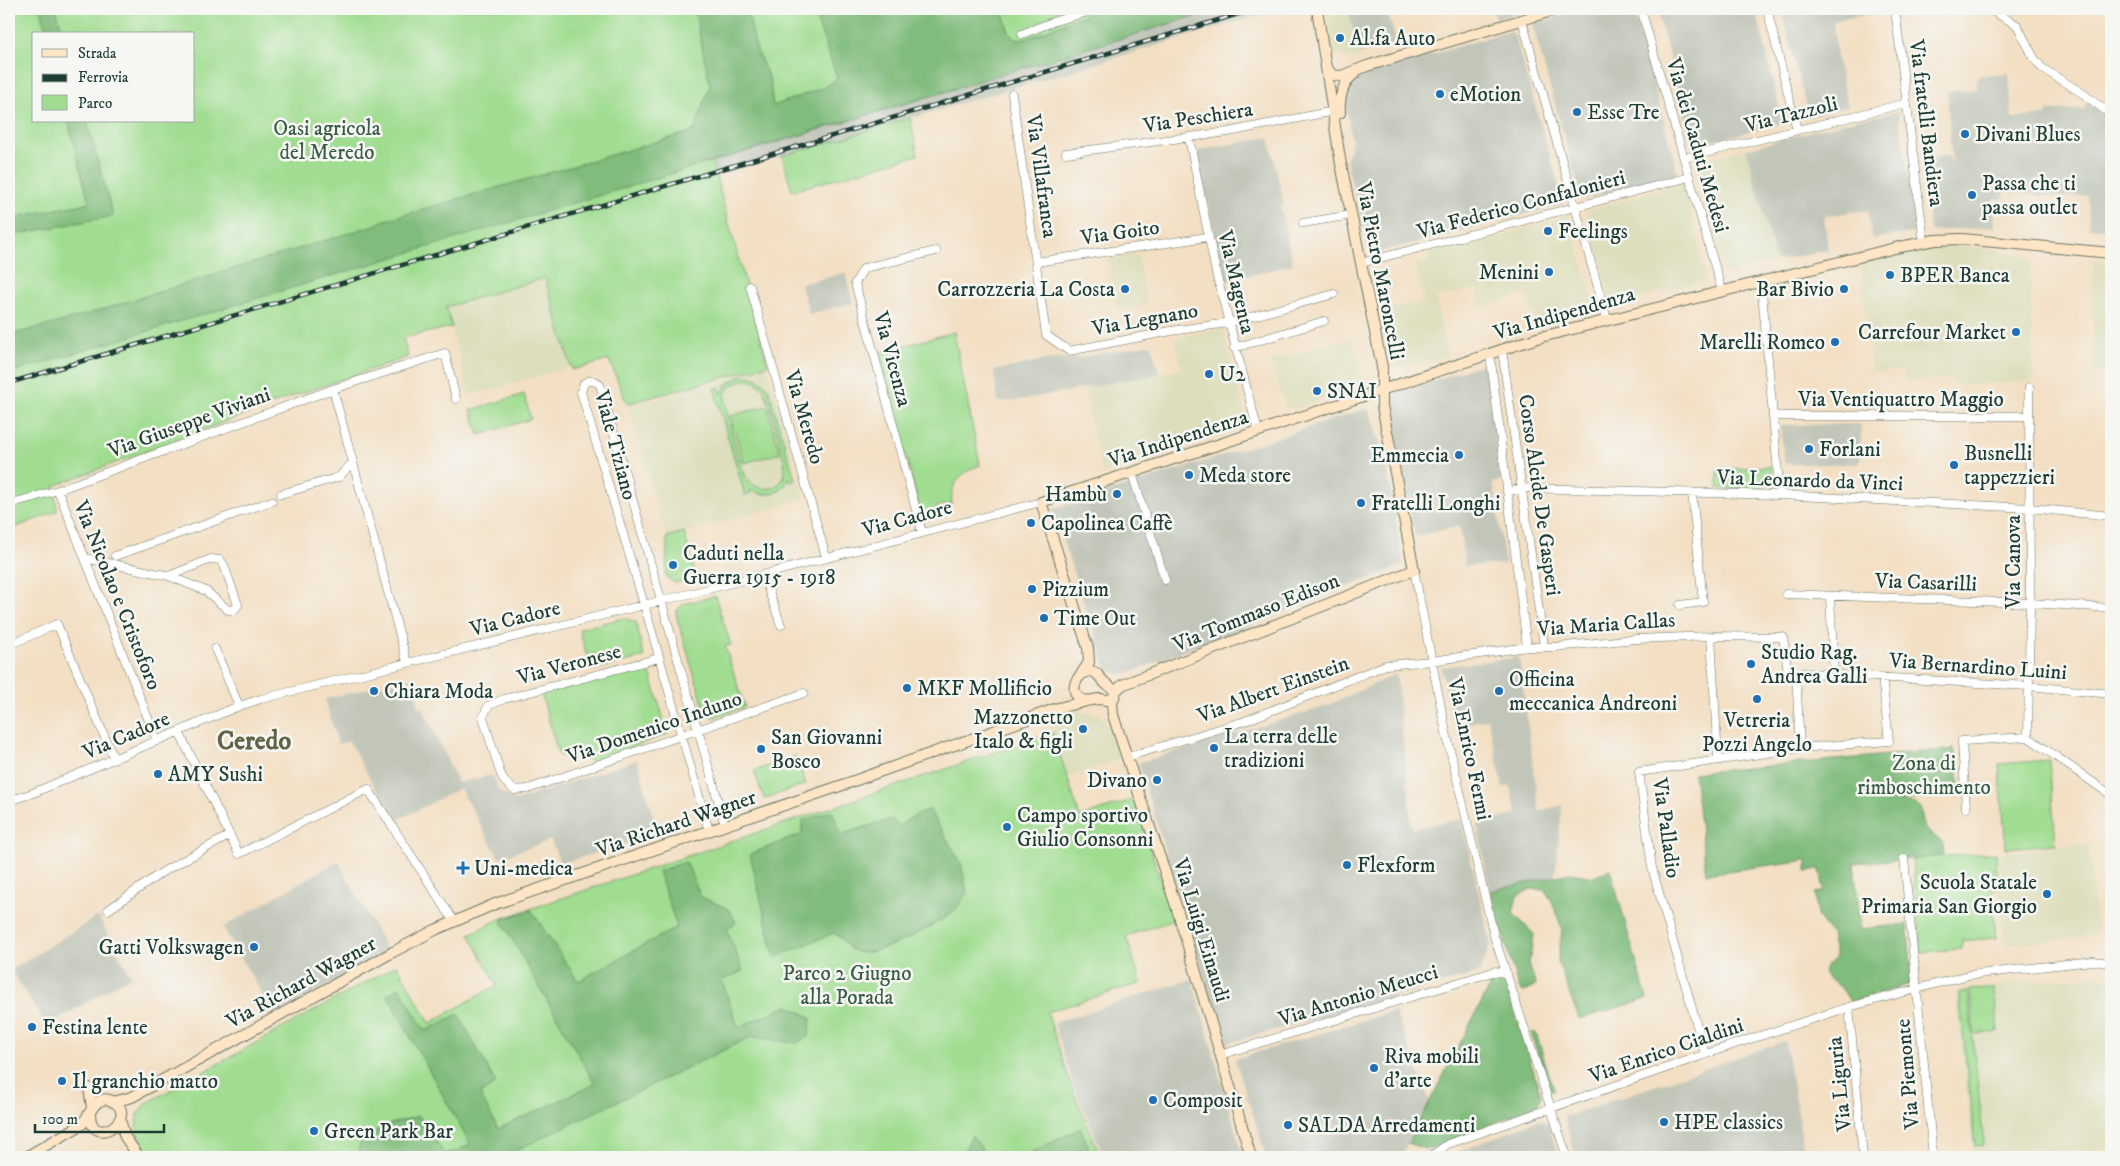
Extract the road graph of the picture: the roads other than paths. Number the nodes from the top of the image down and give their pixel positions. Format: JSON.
{"nodes":[{"id":1,"x":1099,"y":9,"type":"edge"},
{"id":2,"x":1317,"y":9,"type":"edge"},
{"id":3,"x":1558,"y":9,"type":"edge"},
{"id":4,"x":1641,"y":9,"type":"edge"},
{"id":5,"x":1767,"y":9,"type":"edge"},
{"id":6,"x":1895,"y":9,"type":"edge"},
{"id":7,"x":1989,"y":9,"type":"edge"},
{"id":8,"x":1522,"y":20,"type":"junction"},
{"id":9,"x":1022,"y":34,"type":"dead end"},
{"id":10,"x":1325,"y":55,"type":"junction"},
{"id":11,"x":1363,"y":67,"type":"junction"},
{"id":12,"x":1327,"y":68,"type":"junction"},
{"id":13,"x":1012,"y":94,"type":"dead end"},
{"id":14,"x":1907,"y":103,"type":"junction"},
{"id":15,"x":1334,"y":111,"type":"junction"},
{"id":16,"x":2111,"y":115,"type":"edge"},
{"id":17,"x":1797,"y":130,"type":"junction"},
{"id":18,"x":1189,"y":138,"type":"junction"},
{"id":19,"x":1066,"y":153,"type":"dead end"},
{"id":20,"x":1684,"y":158,"type":"junction"},
{"id":21,"x":1340,"y":159,"type":"junction"},
{"id":22,"x":1690,"y":178,"type":"junction"},
{"id":23,"x":1575,"y":208,"type":"junction"},
{"id":24,"x":1351,"y":215,"type":"junction"},
{"id":25,"x":1303,"y":223,"type":"dead end"},
{"id":26,"x":1208,"y":237,"type":"junction"},
{"id":27,"x":1924,"y":242,"type":"junction"},
{"id":28,"x":936,"y":251,"type":"dead end"},
{"id":29,"x":2111,"y":253,"type":"edge"},
{"id":30,"x":1036,"y":262,"type":"junction"},
{"id":31,"x":1361,"y":263,"type":"junction"},
{"id":32,"x":1761,"y":281,"type":"junction"},
{"id":33,"x":750,"y":286,"type":"dead end"},
{"id":34,"x":1722,"y":290,"type":"junction"},
{"id":35,"x":1334,"y":294,"type":"dead end"},
{"id":36,"x":1607,"y":319,"type":"junction"},
{"id":37,"x":1324,"y":322,"type":"dead end"},
{"id":38,"x":1228,"y":323,"type":"junction"},
{"id":39,"x":1234,"y":348,"type":"junction"},
{"id":40,"x":1502,"y":350,"type":"junction"},
{"id":41,"x":1069,"y":351,"type":"joint"},
{"id":42,"x":1490,"y":354,"type":"junction"},
{"id":43,"x":2029,"y":387,"type":"dead end"},
{"id":44,"x":333,"y":389,"type":"junction"},
{"id":45,"x":1382,"y":390,"type":"junction"},
{"id":46,"x":456,"y":399,"type":"dead end"},
{"id":47,"x":1773,"y":416,"type":"junction"},
{"id":48,"x":2029,"y":416,"type":"junction"},
{"id":49,"x":1258,"y":431,"type":"junction"},
{"id":50,"x":353,"y":462,"type":"junction"},
{"id":51,"x":1132,"y":473,"type":"junction"},
{"id":52,"x":1522,"y":488,"type":"junction"},
{"id":53,"x":58,"y":490,"type":"junction"},
{"id":54,"x":1507,"y":492,"type":"junction"},
{"id":55,"x":1692,"y":493,"type":"junction"},
{"id":56,"x":282,"y":494,"type":"dead end"},
{"id":57,"x":1780,"y":496,"type":"junction"},
{"id":58,"x":272,"y":501,"type":"dead end"},
{"id":59,"x":1041,"y":502,"type":"junction"},
{"id":60,"x":9,"y":504,"type":"edge"},
{"id":61,"x":2030,"y":508,"type":"junction"},
{"id":62,"x":2111,"y":516,"type":"edge"},
{"id":63,"x":922,"y":532,"type":"junction"},
{"id":64,"x":130,"y":551,"type":"junction"},
{"id":65,"x":115,"y":556,"type":"dead end"},
{"id":66,"x":826,"y":557,"type":"junction"},
{"id":67,"x":85,"y":558,"type":"junction"},
{"id":68,"x":126,"y":566,"type":"junction"},
{"id":69,"x":1414,"y":570,"type":"junction"},
{"id":70,"x":763,"y":574,"type":"junction"},
{"id":71,"x":169,"y":576,"type":"junction"},
{"id":72,"x":1165,"y":580,"type":"dead end"},
{"id":73,"x":1786,"y":594,"type":"dead end"},
{"id":74,"x":1830,"y":596,"type":"junction"},
{"id":75,"x":660,"y":600,"type":"junction"},
{"id":76,"x":2030,"y":603,"type":"junction"},
{"id":77,"x":644,"y":604,"type":"junction"},
{"id":78,"x":1680,"y":605,"type":"dead end"},
{"id":79,"x":2111,"y":608,"type":"edge"},
{"id":80,"x":780,"y":625,"type":"dead end"},
{"id":81,"x":1711,"y":636,"type":"junction"},
{"id":82,"x":9,"y":645,"type":"edge"},
{"id":83,"x":1527,"y":646,"type":"junction"},
{"id":84,"x":1544,"y":646,"type":"junction"},
{"id":85,"x":215,"y":649,"type":"dead end"},
{"id":86,"x":659,"y":658,"type":"junction"},
{"id":87,"x":1432,"y":661,"type":"junction"},
{"id":88,"x":407,"y":662,"type":"junction"},
{"id":89,"x":1082,"y":673,"type":"junction"},
{"id":90,"x":1796,"y":673,"type":"junction"},
{"id":91,"x":1834,"y":674,"type":"junction"},
{"id":92,"x":1882,"y":677,"type":"junction"},
{"id":93,"x":1075,"y":684,"type":"junction"},
{"id":94,"x":2029,"y":686,"type":"junction"},
{"id":95,"x":804,"y":693,"type":"dead end"},
{"id":96,"x":2111,"y":694,"type":"edge"},
{"id":97,"x":1115,"y":695,"type":"junction"},
{"id":98,"x":1088,"y":700,"type":"junction"},
{"id":99,"x":239,"y":706,"type":"junction"},
{"id":100,"x":1058,"y":708,"type":"junction"},
{"id":101,"x":1113,"y":716,"type":"junction"},
{"id":102,"x":698,"y":731,"type":"junction"},
{"id":103,"x":179,"y":732,"type":"junction"},
{"id":104,"x":682,"y":736,"type":"junction"},
{"id":105,"x":2028,"y":737,"type":"junction"},
{"id":106,"x":157,"y":742,"type":"junction"},
{"id":107,"x":1800,"y":748,"type":"junction"},
{"id":108,"x":1126,"y":757,"type":"junction"},
{"id":109,"x":114,"y":759,"type":"junction"},
{"id":110,"x":1718,"y":760,"type":"junction"},
{"id":111,"x":514,"y":790,"type":"joint"},
{"id":112,"x":2111,"y":795,"type":"edge"},
{"id":113,"x":9,"y":801,"type":"edge"},
{"id":114,"x":1966,"y":808,"type":"dead end"},
{"id":115,"x":725,"y":825,"type":"junction"},
{"id":116,"x":708,"y":831,"type":"junction"},
{"id":117,"x":230,"y":836,"type":"junction"},
{"id":118,"x":1904,"y":858,"type":"dead end"},
{"id":119,"x":108,"y":910,"type":"dead end"},
{"id":120,"x":454,"y":922,"type":"junction"},
{"id":121,"x":2111,"y":963,"type":"edge"},
{"id":122,"x":1507,"y":974,"type":"junction"},
{"id":123,"x":1917,"y":987,"type":"junction"},
{"id":124,"x":1849,"y":1006,"type":"junction"},
{"id":125,"x":1706,"y":1054,"type":"junction"},
{"id":126,"x":1220,"y":1055,"type":"junction"},
{"id":127,"x":132,"y":1097,"type":"junction"},
{"id":128,"x":108,"y":1101,"type":"junction"},
{"id":129,"x":1552,"y":1108,"type":"junction"},
{"id":130,"x":91,"y":1110,"type":"junction"},
{"id":131,"x":120,"y":1117,"type":"junction"},
{"id":132,"x":102,"y":1130,"type":"junction"},
{"id":133,"x":67,"y":1135,"type":"junction"},
{"id":134,"x":130,"y":1146,"type":"junction"},
{"id":135,"x":26,"y":1157,"type":"edge"},
{"id":136,"x":139,"y":1157,"type":"edge"},
{"id":137,"x":1251,"y":1157,"type":"edge"},
{"id":138,"x":1430,"y":1157,"type":"edge"},
{"id":139,"x":1567,"y":1157,"type":"edge"},
{"id":140,"x":1864,"y":1157,"type":"edge"},
{"id":141,"x":1932,"y":1157,"type":"edge"}],
"edges":[{"from":1,"to":9,"type":"street"},
{"from":2,"to":10,"type":"street","name":"Via Pietro Maroncelli"},
{"from":3,"to":8,"type":"street"},
{"from":4,"to":20,"type":"street","name":"Via dei Caduti Medesi"},
{"from":5,"to":17,"type":"street"},
{"from":6,"to":14,"type":"street","name":"Via fratelli Bandiera"},
{"from":7,"to":16,"type":"street"},
{"from":8,"to":11,"type":"street"},
{"from":8,"to":23,"type":"street"},
{"from":10,"to":11,"type":"street"},
{"from":10,"to":12,"type":"street","name":"Via Pietro Maroncelli"},
{"from":11,"to":12,"type":"street"},
{"from":11,"to":21,"type":"street","name":"Via Pietro Maroncelli"},
{"from":12,"to":15,"type":"street","name":"Via Pietro Maroncelli"},
{"from":13,"to":30,"type":"street","name":"Via Villafranca"},
{"from":14,"to":17,"type":"street","name":"Via Tazzoli"},
{"from":14,"to":27,"type":"street","name":"Via fratelli Bandiera"},
{"from":15,"to":18,"type":"street","name":"Via Peschiera"},
{"from":15,"to":21,"type":"street","name":"Via Pietro Maroncelli"},
{"from":17,"to":20,"type":"street","name":"Via Tazzoli"},
{"from":18,"to":19,"type":"street","name":"Via Peschiera"},
{"from":18,"to":26,"type":"street","name":"Via Magenta"},
{"from":20,"to":22,"type":"street","name":"Via dei Caduti Medesi"},
{"from":21,"to":24,"type":"street","name":"Via Pietro Maroncelli"},
{"from":22,"to":23,"type":"street","name":"Via Federico Confalonieri"},
{"from":22,"to":34,"type":"street","name":"Via dei Caduti Medesi"},
{"from":23,"to":31,"type":"street","name":"Via Federico Confalonieri"},
{"from":23,"to":36,"type":"street"},
{"from":24,"to":25,"type":"street"},
{"from":24,"to":31,"type":"street","name":"Via Pietro Maroncelli"},
{"from":26,"to":30,"type":"street","name":"Via Goito"},
{"from":26,"to":38,"type":"street","name":"Via Magenta"},
{"from":27,"to":29,"type":"street","name":"Via Indipendenza"},
{"from":27,"to":32,"type":"street","name":"Via Indipendenza"},
{"from":28,"to":63,"type":"street","name":"Via Vicenza"},
{"from":30,"to":41,"type":"street","name":"Via Villafranca"},
{"from":31,"to":45,"type":"street","name":"Via Pietro Maroncelli"},
{"from":32,"to":34,"type":"street","name":"Via Indipendenza"},
{"from":32,"to":47,"type":"street"},
{"from":33,"to":66,"type":"street","name":"Via Meredo"},
{"from":34,"to":36,"type":"street","name":"Via Indipendenza"},
{"from":35,"to":38,"type":"street","name":"Via Legnano"},
{"from":36,"to":40,"type":"street","name":"Via Indipendenza"},
{"from":37,"to":39,"type":"street"},
{"from":38,"to":39,"type":"street","name":"Via Magenta"},
{"from":38,"to":41,"type":"street","name":"Via Legnano"},
{"from":39,"to":49,"type":"street","name":"Via Magenta"},
{"from":40,"to":42,"type":"street","name":"Via Indipendenza"},
{"from":40,"to":52,"type":"street","name":"Corso Alcide De Gasperi"},
{"from":42,"to":45,"type":"street","name":"Via Indipendenza"},
{"from":42,"to":54,"type":"street","name":"Corso Alcide De Gasperi"},
{"from":43,"to":48,"type":"street","name":"Via Canova"},
{"from":44,"to":46,"type":"street"},
{"from":44,"to":50,"type":"street"},
{"from":44,"to":53,"type":"street","name":"Via Giuseppe Viviani"},
{"from":45,"to":49,"type":"street","name":"Via Indipendenza"},
{"from":45,"to":69,"type":"street","name":"Via Enrico Fermi"},
{"from":47,"to":48,"type":"street","name":"Via Ventiquattro Maggio"},
{"from":47,"to":57,"type":"street"},
{"from":48,"to":61,"type":"street","name":"Via Canova"},
{"from":49,"to":51,"type":"street","name":"Via Indipendenza"},
{"from":50,"to":56,"type":"street"},
{"from":50,"to":88,"type":"street"},
{"from":51,"to":59,"type":"street","name":"Via Indipendenza"},
{"from":51,"to":72,"type":"street"},
{"from":52,"to":54,"type":"street","name":"Via Leonardo da Vinci"},
{"from":52,"to":55,"type":"street","name":"Via Leonardo da Vinci"},
{"from":52,"to":84,"type":"street","name":"Corso Alcide De Gasperi"},
{"from":53,"to":60,"type":"street","name":"Via Giuseppe Viviani"},
{"from":53,"to":67,"type":"street","name":"Via Nicolao e Cristoforo"},
{"from":54,"to":83,"type":"street","name":"Corso Alcide De Gasperi"},
{"from":55,"to":57,"type":"street","name":"Via Leonardo da Vinci"},
{"from":55,"to":78,"type":"street"},
{"from":57,"to":61,"type":"street","name":"Via Leonardo da Vinci"},
{"from":58,"to":64,"type":"street"},
{"from":59,"to":63,"type":"street","name":"Via Cadore"},
{"from":59,"to":89,"type":"street"},
{"from":61,"to":62,"type":"street","name":"Via Leonardo da Vinci"},
{"from":61,"to":76,"type":"street","name":"Via Canova"},
{"from":63,"to":66,"type":"street","name":"Via Cadore"},
{"from":64,"to":65,"type":"street"},
{"from":64,"to":68,"type":"street"},
{"from":66,"to":70,"type":"street","name":"Via Cadore"},
{"from":67,"to":68,"type":"street"},
{"from":67,"to":106,"type":"street","name":"Via Nicolao e Cristoforo"},
{"from":68,"to":71,"type":"street"},
{"from":69,"to":87,"type":"street","name":"Via Enrico Fermi"},
{"from":69,"to":97,"type":"street","name":"Via Tommaso Edison"},
{"from":70,"to":75,"type":"street","name":"Via Cadore"},
{"from":70,"to":80,"type":"street"},
{"from":71,"to":71,"type":"street"},
{"from":73,"to":74,"type":"street","name":"Via Casarilli"},
{"from":74,"to":76,"type":"street","name":"Via Casarilli"},
{"from":74,"to":91,"type":"street"},
{"from":75,"to":77,"type":"street","name":"Via Cadore"},
{"from":75,"to":77,"type":"street","name":"Viale Tiziano"},
{"from":75,"to":102,"type":"street","name":"Viale Tiziano"},
{"from":76,"to":79,"type":"street","name":"Via Casarilli"},
{"from":76,"to":94,"type":"street","name":"Via Canova"},
{"from":77,"to":86,"type":"street","name":"Viale Tiziano"},
{"from":77,"to":88,"type":"street","name":"Via Cadore"},
{"from":81,"to":84,"type":"street","name":"Via Maria Callas"},
{"from":81,"to":90,"type":"street","name":"Via Maria Callas"},
{"from":81,"to":110,"type":"street"},
{"from":82,"to":109,"type":"street"},
{"from":83,"to":84,"type":"street","name":"Via Maria Callas"},
{"from":83,"to":87,"type":"street","name":"Via Maria Callas"},
{"from":85,"to":99,"type":"street"},
{"from":86,"to":104,"type":"street","name":"Viale Tiziano"},
{"from":86,"to":111,"type":"street","name":"Via Veronese"},
{"from":87,"to":108,"type":"street","name":"Via Albert Einstein"},
{"from":87,"to":122,"type":"street","name":"Via Enrico Fermi"},
{"from":88,"to":99,"type":"street","name":"Via Cadore"},
{"from":89,"to":93,"type":"street"},
{"from":89,"to":97,"type":"street"},
{"from":90,"to":91,"type":"street","name":"Via Bernardino Luini"},
{"from":90,"to":107,"type":"street"},
{"from":91,"to":92,"type":"street","name":"Via Bernardino Luini"},
{"from":92,"to":94,"type":"street","name":"Via Bernardino Luini"},
{"from":92,"to":107,"type":"street"},
{"from":93,"to":98,"type":"street"},
{"from":93,"to":100,"type":"street"},
{"from":94,"to":96,"type":"street","name":"Via Bernardino Luini"},
{"from":94,"to":105,"type":"street","name":"Via Canova"},
{"from":95,"to":102,"type":"street","name":"Via Domenico Induno"},
{"from":97,"to":98,"type":"street","name":"Via Richard Wagner"},
{"from":97,"to":101,"type":"street","name":"Via Luigi Einaudi"},
{"from":98,"to":100,"type":"street","name":"Via Richard Wagner"},
{"from":98,"to":101,"type":"street"},
{"from":99,"to":103,"type":"street","name":"Via Cadore"},
{"from":100,"to":115,"type":"street","name":"Via Richard Wagner"},
{"from":101,"to":108,"type":"street","name":"Via Luigi Einaudi"},
{"from":102,"to":104,"type":"street","name":"Via Domenico Induno"},
{"from":102,"to":115,"type":"street","name":"Viale Tiziano"},
{"from":103,"to":106,"type":"street","name":"Via Cadore"},
{"from":103,"to":117,"type":"street"},
{"from":104,"to":111,"type":"street","name":"Via Domenico Induno"},
{"from":104,"to":116,"type":"street","name":"Viale Tiziano"},
{"from":105,"to":112,"type":"street"},
{"from":105,"to":114,"type":"street"},
{"from":106,"to":109,"type":"street","name":"Via Cadore"},
{"from":107,"to":110,"type":"street"},
{"from":108,"to":126,"type":"street","name":"Via Luigi Einaudi"},
{"from":109,"to":113,"type":"street","name":"Via Cadore"},
{"from":110,"to":125,"type":"street","name":"Via Palladio"},
{"from":115,"to":116,"type":"street","name":"Via Richard Wagner"},
{"from":116,"to":120,"type":"street","name":"Via Richard Wagner"},
{"from":117,"to":119,"type":"street"},
{"from":117,"to":120,"type":"street"},
{"from":118,"to":123,"type":"street"},
{"from":120,"to":127,"type":"street","name":"Via Richard Wagner"},
{"from":121,"to":123,"type":"street","name":"Via Enrico Cialdini"},
{"from":122,"to":126,"type":"street","name":"Via Antonio Meucci"},
{"from":122,"to":129,"type":"street","name":"Via Enrico Fermi"},
{"from":123,"to":124,"type":"street","name":"Via Enrico Cialdini"},
{"from":123,"to":141,"type":"street","name":"Via Piemonte"},
{"from":124,"to":125,"type":"street","name":"Via Enrico Cialdini"},
{"from":124,"to":140,"type":"street","name":"Via Liguria"},
{"from":125,"to":129,"type":"street","name":"Via Enrico Cialdini"},
{"from":126,"to":137,"type":"street","name":"Via Luigi Einaudi"},
{"from":127,"to":128,"type":"street","name":"Via Richard Wagner"},
{"from":127,"to":131,"type":"street","name":"Via Richard Wagner"},
{"from":128,"to":130,"type":"street"},
{"from":128,"to":130,"type":"street"},
{"from":128,"to":131,"type":"street"},
{"from":129,"to":138,"type":"street","name":"Via Enrico Cialdini"},
{"from":129,"to":139,"type":"street","name":"Via Enrico Fermi"},
{"from":130,"to":132,"type":"street"},
{"from":130,"to":133,"type":"street"},
{"from":131,"to":132,"type":"street"},
{"from":131,"to":134,"type":"street"},
{"from":132,"to":133,"type":"street"},
{"from":132,"to":134,"type":"street"},
{"from":133,"to":135,"type":"street"},
{"from":134,"to":136,"type":"street"}]}
